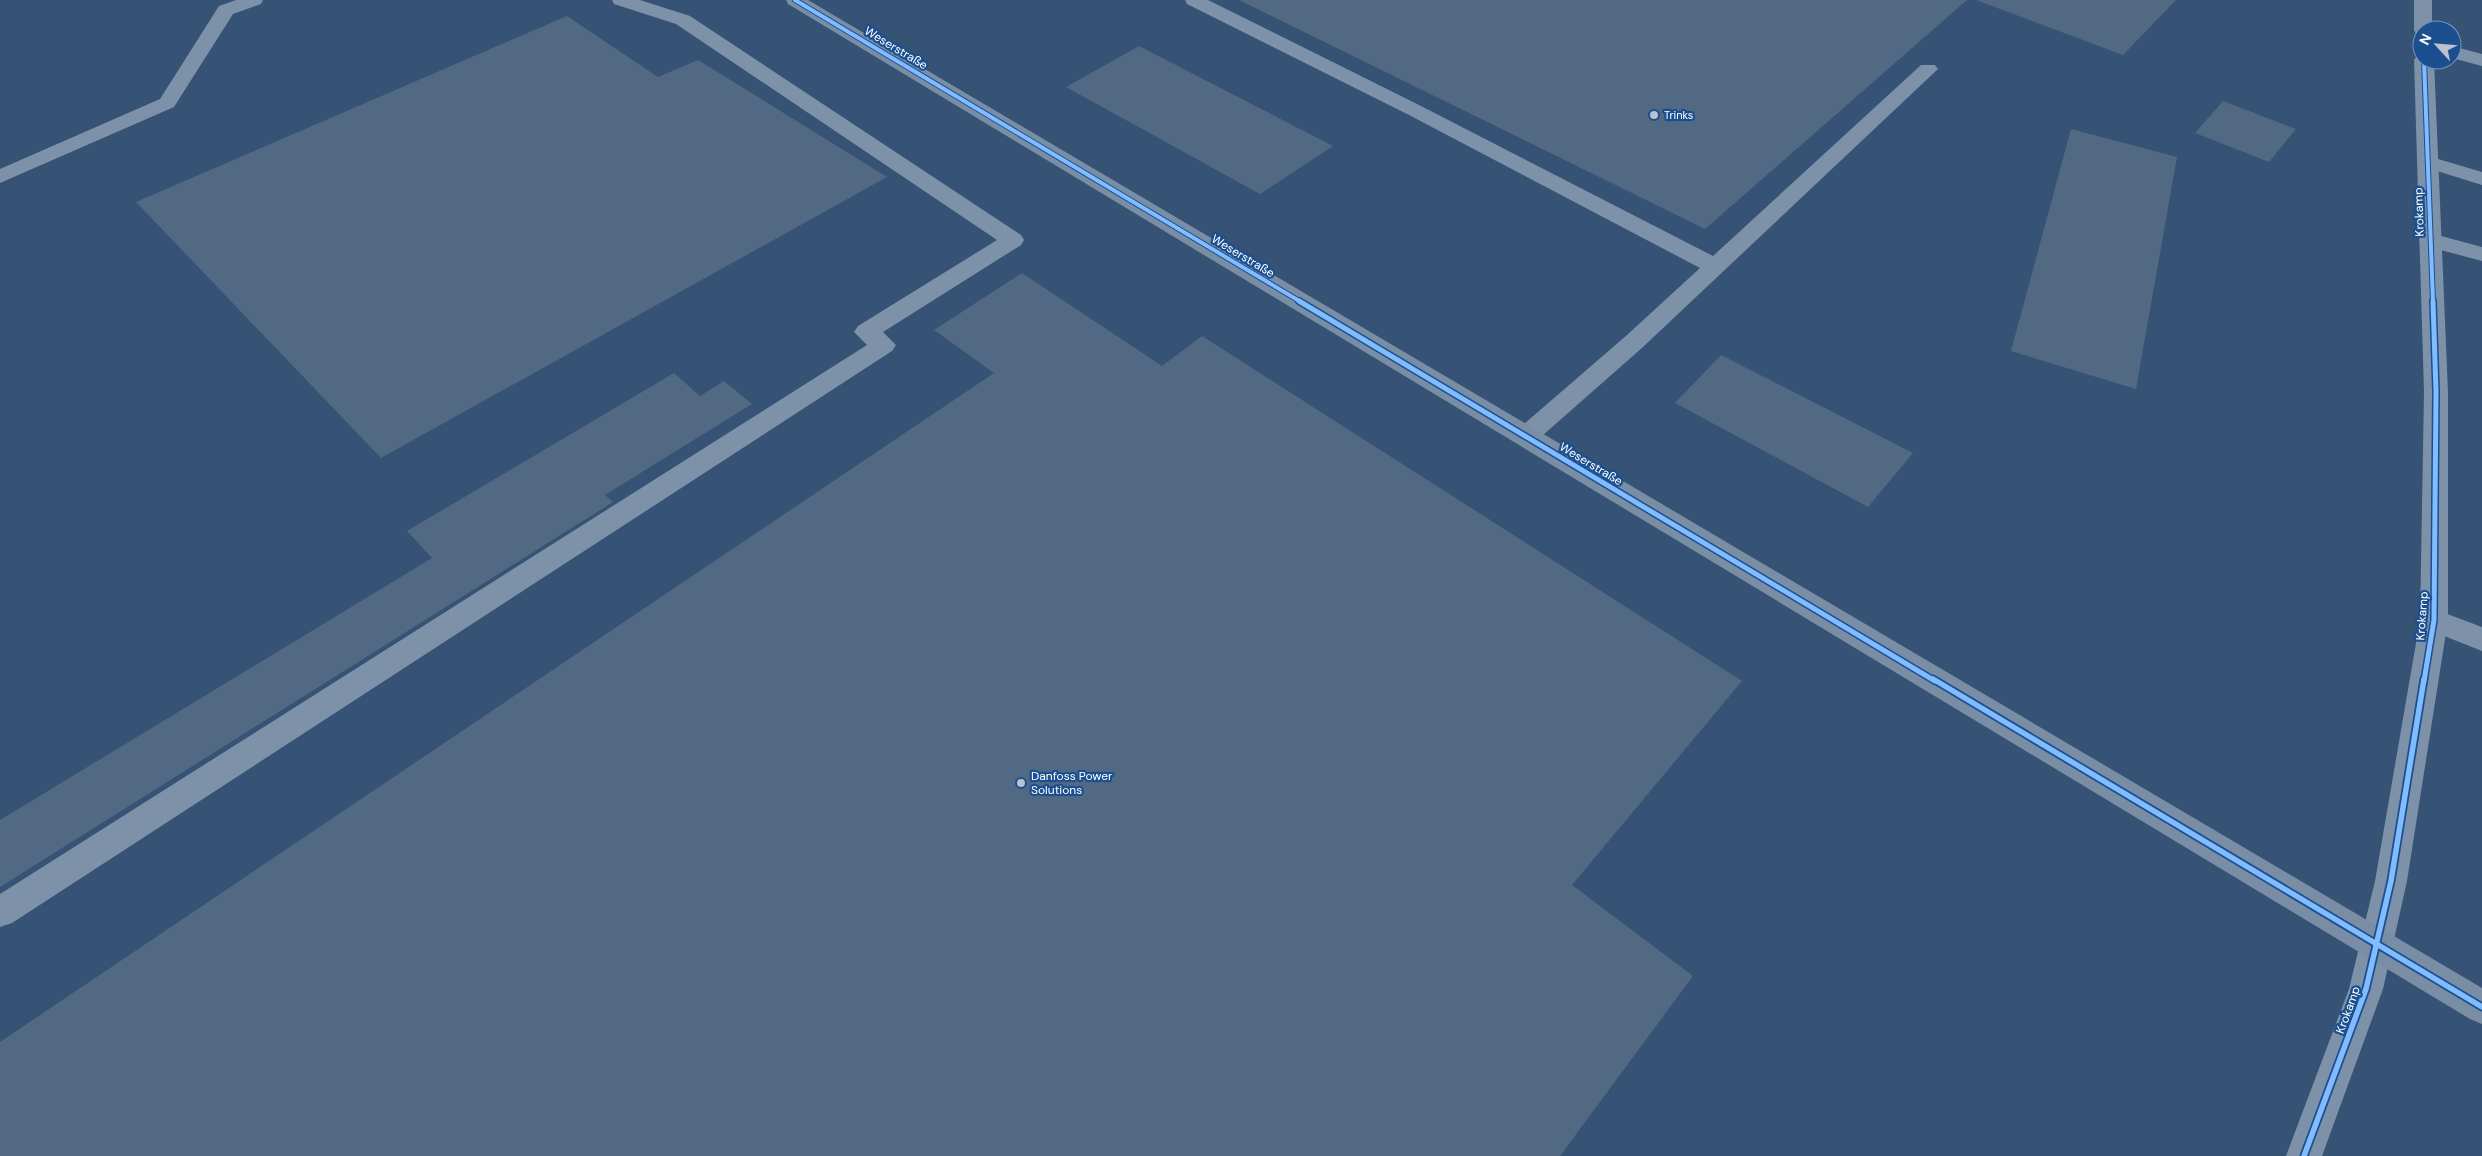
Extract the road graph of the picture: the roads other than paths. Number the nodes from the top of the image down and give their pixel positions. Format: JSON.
{"nodes":[{"id":1,"x":254,"y":0,"type":"edge"},
{"id":2,"x":621,"y":0,"type":"edge"},
{"id":3,"x":795,"y":0,"type":"edge"},
{"id":4,"x":1194,"y":0,"type":"edge"},
{"id":5,"x":2422,"y":0,"type":"edge"},
{"id":6,"x":2423,"y":20,"type":"edge"},
{"id":7,"x":2462,"y":55,"type":"edge"},
{"id":8,"x":2482,"y":60,"type":"edge"},
{"id":9,"x":1928,"y":69,"type":"dead end"},
{"id":10,"x":2424,"y":70,"type":"edge"},
{"id":11,"x":2428,"y":162,"type":"junction"},
{"id":12,"x":0,"y":176,"type":"edge"},
{"id":13,"x":2482,"y":179,"type":"edge"},
{"id":14,"x":2430,"y":240,"type":"junction"},
{"id":15,"x":2482,"y":254,"type":"edge"},
{"id":16,"x":1715,"y":266,"type":"junction"},
{"id":17,"x":1525,"y":437,"type":"junction"},
{"id":18,"x":2434,"y":620,"type":"junction"},
{"id":19,"x":2482,"y":639,"type":"edge"},
{"id":20,"x":0,"y":912,"type":"edge"},
{"id":21,"x":2376,"y":946,"type":"junction"},
{"id":22,"x":2482,"y":1008,"type":"edge"},
{"id":23,"x":2304,"y":1156,"type":"edge"}],
"edges":[{"from":1,"to":12,"type":"street"},
{"from":2,"to":20,"type":"street"},
{"from":3,"to":17,"type":"street","name":"Weserstraße"},
{"from":4,"to":16,"type":"street"},
{"from":5,"to":6,"type":"street"},
{"from":7,"to":8,"type":"street"},
{"from":9,"to":16,"type":"street"},
{"from":10,"to":11,"type":"street","name":"Krokamp"},
{"from":11,"to":13,"type":"street"},
{"from":11,"to":14,"type":"street","name":"Krokamp"},
{"from":14,"to":15,"type":"street"},
{"from":14,"to":18,"type":"street","name":"Krokamp"},
{"from":16,"to":17,"type":"street"},
{"from":17,"to":21,"type":"street","name":"Weserstraße"},
{"from":18,"to":19,"type":"street"},
{"from":18,"to":21,"type":"street","name":"Krokamp"},
{"from":21,"to":22,"type":"street","name":"Weserstraße"},
{"from":21,"to":23,"type":"street","name":"Krokamp"}]}
